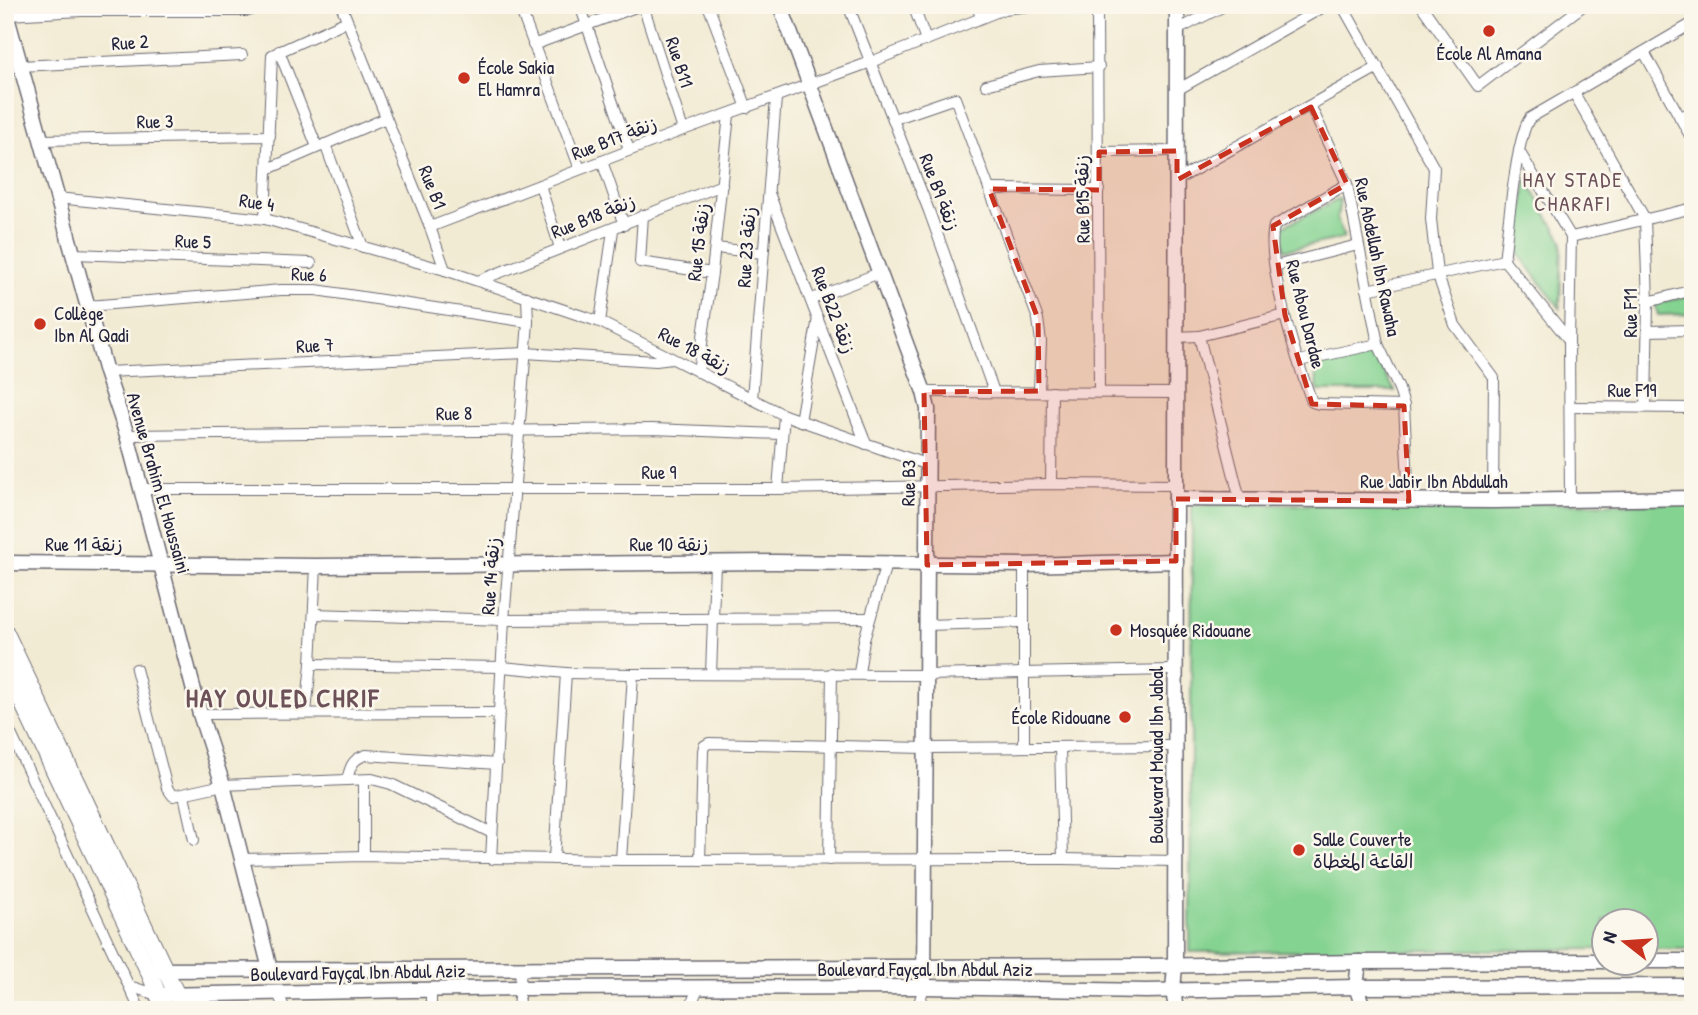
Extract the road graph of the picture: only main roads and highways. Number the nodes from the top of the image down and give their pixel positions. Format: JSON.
{"nodes":[{"id":1,"x":780,"y":5,"type":"edge"},
{"id":2,"x":1177,"y":5,"type":"edge"},
{"id":3,"x":6,"y":13,"type":"edge"},
{"id":4,"x":1176,"y":492,"type":"junction"},
{"id":5,"x":1693,"y":498,"type":"edge"},
{"id":6,"x":1176,"y":561,"type":"junction"},
{"id":7,"x":5,"y":563,"type":"edge"},
{"id":8,"x":162,"y":564,"type":"junction"},
{"id":9,"x":927,"y":565,"type":"junction"},
{"id":10,"x":5,"y":631,"type":"edge"},
{"id":11,"x":5,"y":666,"type":"edge"},
{"id":12,"x":1590,"y":961,"type":"edge"},
{"id":13,"x":1660,"y":961,"type":"edge"},
{"id":14,"x":1693,"y":961,"type":"edge"},
{"id":15,"x":1359,"y":962,"type":"junction"},
{"id":16,"x":925,"y":966,"type":"junction"},
{"id":17,"x":1175,"y":966,"type":"junction"},
{"id":18,"x":270,"y":969,"type":"junction"},
{"id":19,"x":147,"y":970,"type":"junction"},
{"id":20,"x":167,"y":970,"type":"junction"},
{"id":21,"x":1693,"y":986,"type":"edge"},
{"id":22,"x":1356,"y":987,"type":"junction"},
{"id":23,"x":924,"y":988,"type":"junction"},
{"id":24,"x":1173,"y":990,"type":"junction"},
{"id":25,"x":176,"y":993,"type":"junction"},
{"id":26,"x":157,"y":995,"type":"junction"},
{"id":27,"x":164,"y":1010,"type":"edge"},
{"id":28,"x":184,"y":1010,"type":"edge"},
{"id":29,"x":1176,"y":1010,"type":"edge"},
{"id":30,"x":1364,"y":1010,"type":"edge"}],
"edges":[{"from":1,"to":9,"type":"main road","name":"Rue B3"},
{"from":2,"to":4,"type":"main road","name":"Boulevard Mouad Ibn Jabal"},
{"from":3,"to":8,"type":"main road","name":"Avenue Brahim El Houssaini"},
{"from":4,"to":5,"type":"main road","name":"Rue Jabir Ibn Abdullah"},
{"from":4,"to":6,"type":"main road","name":"Boulevard Mouad Ibn Jabal"},
{"from":6,"to":9,"type":"main road","name":"Rue 10 زنقة"},
{"from":6,"to":17,"type":"main road","name":"Boulevard Mouad Ibn Jabal"},
{"from":7,"to":8,"type":"main road","name":"Rue 11 زنقة"},
{"from":8,"to":9,"type":"main road","name":"Rue 10 زنقة"},
{"from":8,"to":18,"type":"main road","name":"Avenue Brahim El Houssaini"},
{"from":9,"to":16,"type":"main road","name":"Rue B3"},
{"from":10,"to":20,"type":"main road"},
{"from":11,"to":19,"type":"main road"},
{"from":12,"to":15,"type":"main road","name":"Boulevard Fayçal Ibn Abdul Aziz"},
{"from":13,"to":14,"type":"main road"},
{"from":15,"to":17,"type":"main road","name":"Boulevard Fayçal Ibn Abdul Aziz"},
{"from":15,"to":22,"type":"main road"},
{"from":16,"to":17,"type":"main road","name":"Boulevard Fayçal Ibn Abdul Aziz"},
{"from":16,"to":18,"type":"main road","name":"Boulevard Fayçal Ibn Abdul Aziz"},
{"from":16,"to":23,"type":"main road","name":"Rue B3"},
{"from":17,"to":24,"type":"main road","name":"Boulevard Mouad Ibn Jabal"},
{"from":18,"to":20,"type":"main road","name":"Boulevard Fayçal Ibn Abdul Aziz"},
{"from":19,"to":20,"type":"main road","name":"Boulevard Fayçal Ibn Abdul Aziz"},
{"from":19,"to":26,"type":"main road"},
{"from":20,"to":25,"type":"main road"},
{"from":21,"to":22,"type":"main road","name":"Boulevard Fayçal Ibn Abdul Aziz"},
{"from":22,"to":24,"type":"main road","name":"Boulevard Fayçal Ibn Abdul Aziz"},
{"from":22,"to":30,"type":"main road"},
{"from":23,"to":24,"type":"main road","name":"Boulevard Fayçal Ibn Abdul Aziz"},
{"from":23,"to":25,"type":"main road","name":"Boulevard Fayçal Ibn Abdul Aziz"},
{"from":24,"to":29,"type":"main road","name":"Boulevard Mouad Ibn Jabal"},
{"from":25,"to":26,"type":"main road","name":"Boulevard Fayçal Ibn Abdul Aziz"},
{"from":25,"to":28,"type":"main road"},
{"from":26,"to":27,"type":"main road"}]}
